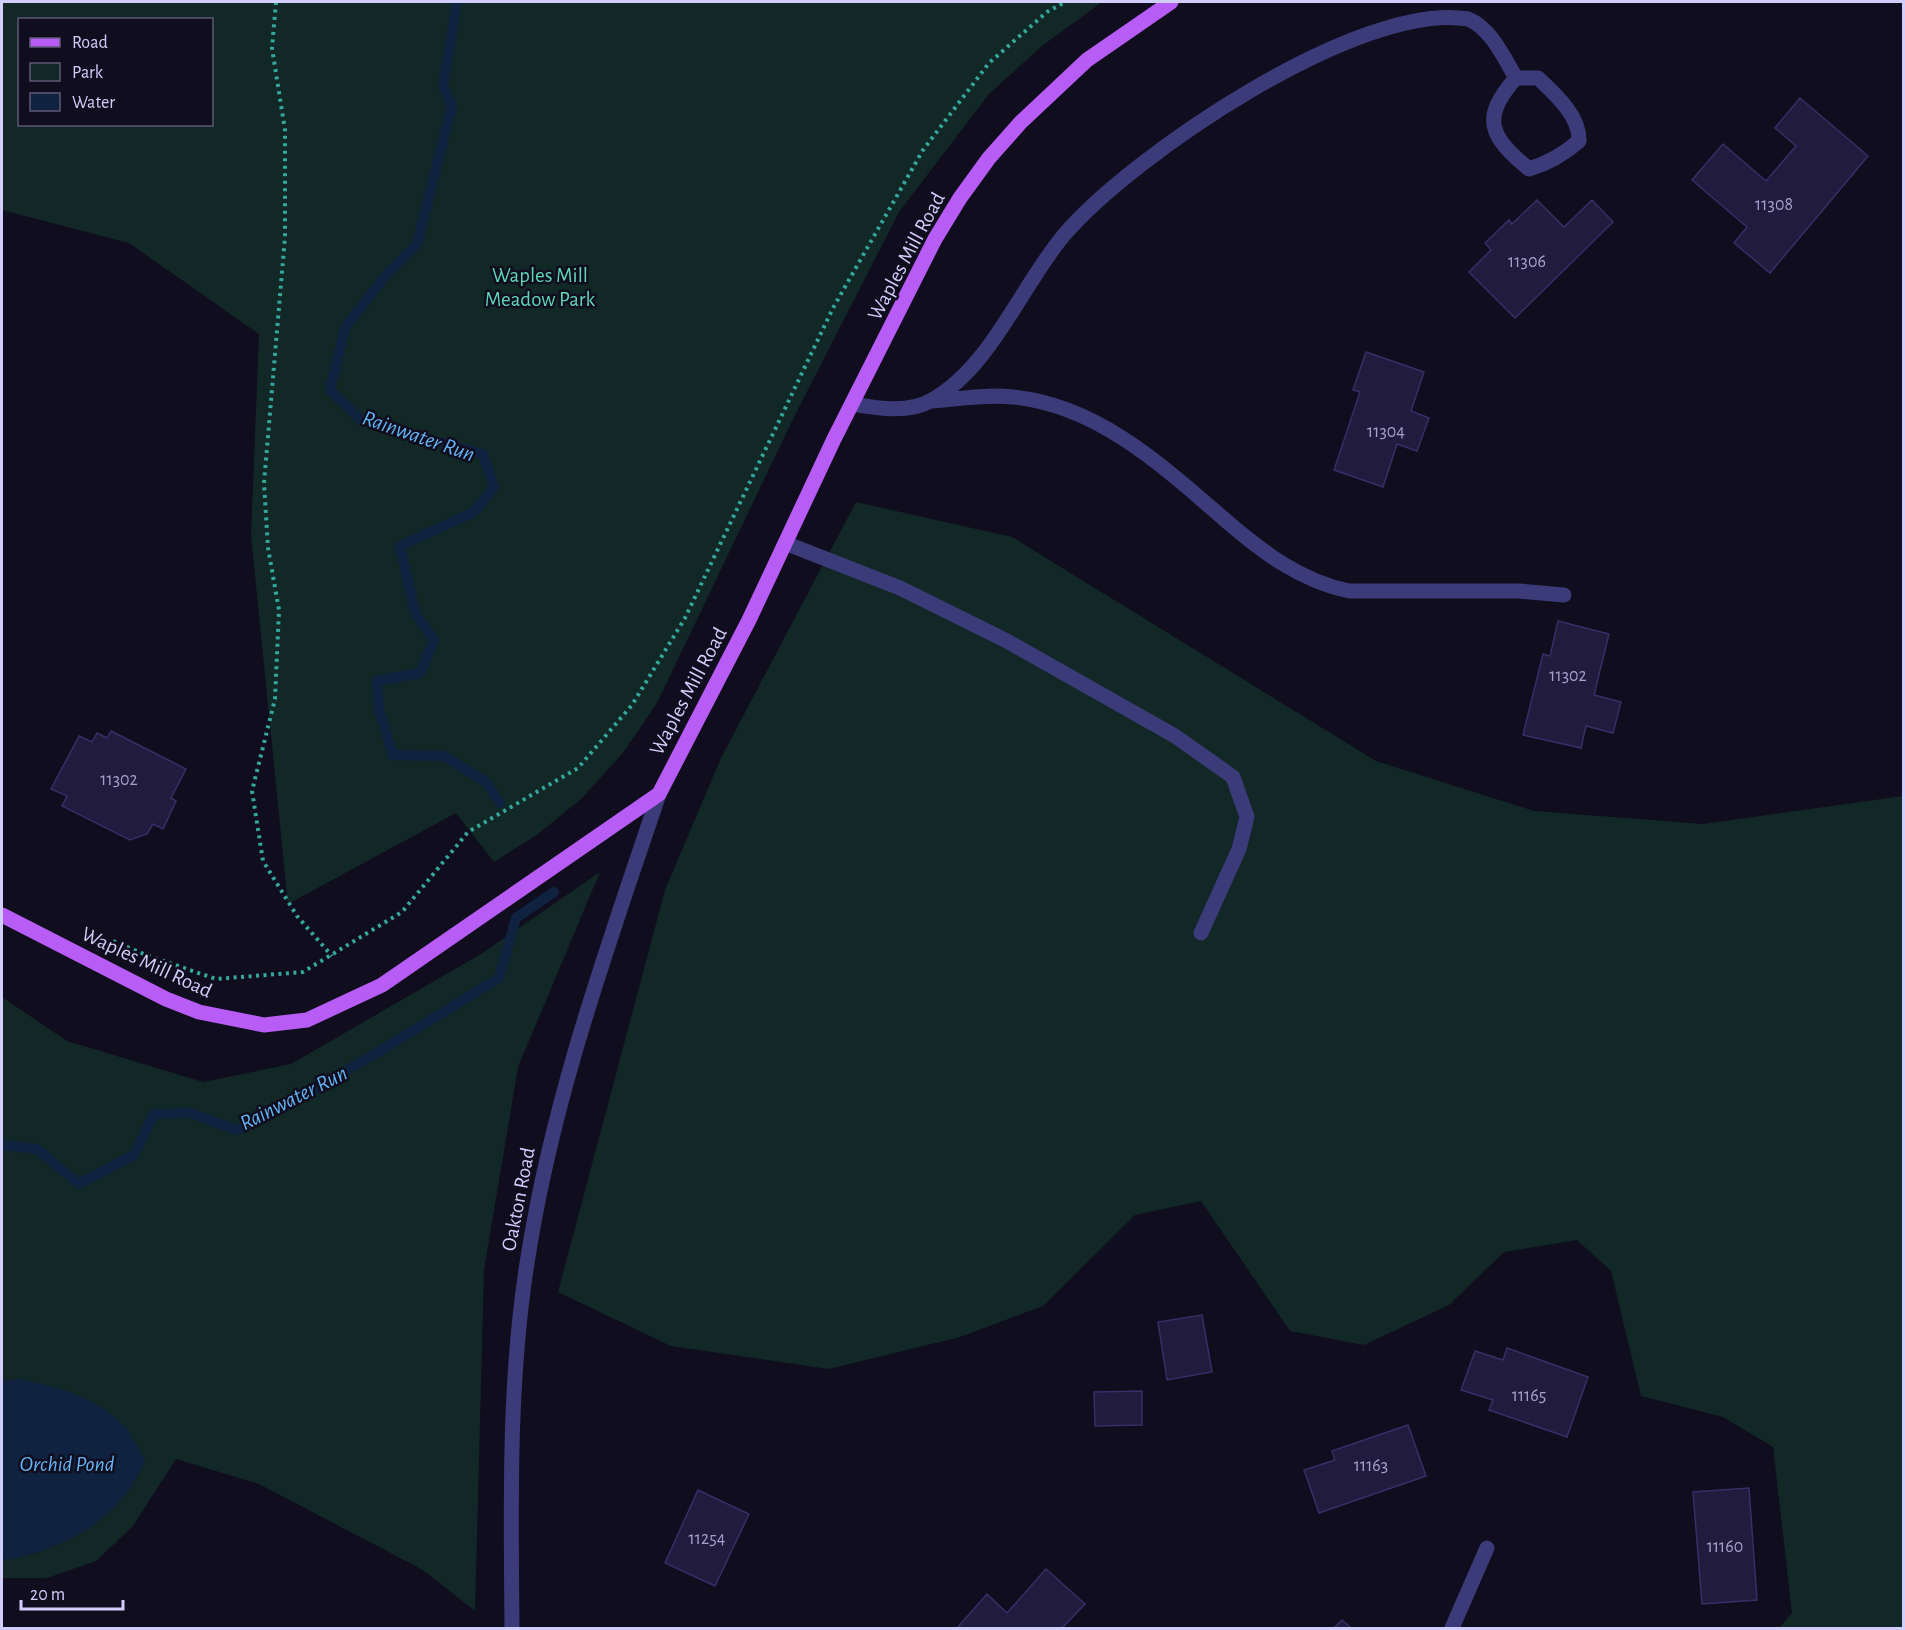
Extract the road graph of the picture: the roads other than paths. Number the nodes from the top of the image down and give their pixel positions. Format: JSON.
{"nodes":[{"id":1,"x":1171,"y":2,"type":"edge"},
{"id":2,"x":1516,"y":78,"type":"junction"},
{"id":3,"x":931,"y":401,"type":"junction"},
{"id":4,"x":852,"y":404,"type":"junction"},
{"id":5,"x":785,"y":543,"type":"junction"},
{"id":6,"x":1564,"y":595,"type":"dead end"},
{"id":7,"x":659,"y":794,"type":"junction"},
{"id":8,"x":2,"y":915,"type":"edge"},
{"id":9,"x":1201,"y":933,"type":"dead end"},
{"id":10,"x":1487,"y":1548,"type":"dead end"},
{"id":11,"x":512,"y":1629,"type":"edge"},
{"id":12,"x":1452,"y":1629,"type":"edge"}],
"edges":[{"from":1,"to":4,"type":"main road","name":"Waples Mill Road"},
{"from":2,"to":2,"type":"street"},
{"from":2,"to":3,"type":"street"},
{"from":3,"to":4,"type":"street"},
{"from":3,"to":6,"type":"street"},
{"from":4,"to":5,"type":"main road","name":"Waples Mill Road"},
{"from":5,"to":7,"type":"main road","name":"Waples Mill Road"},
{"from":5,"to":9,"type":"street"},
{"from":7,"to":8,"type":"main road","name":"Waples Mill Road"},
{"from":7,"to":11,"type":"street","name":"Oakton Road"},
{"from":10,"to":12,"type":"street"}]}
